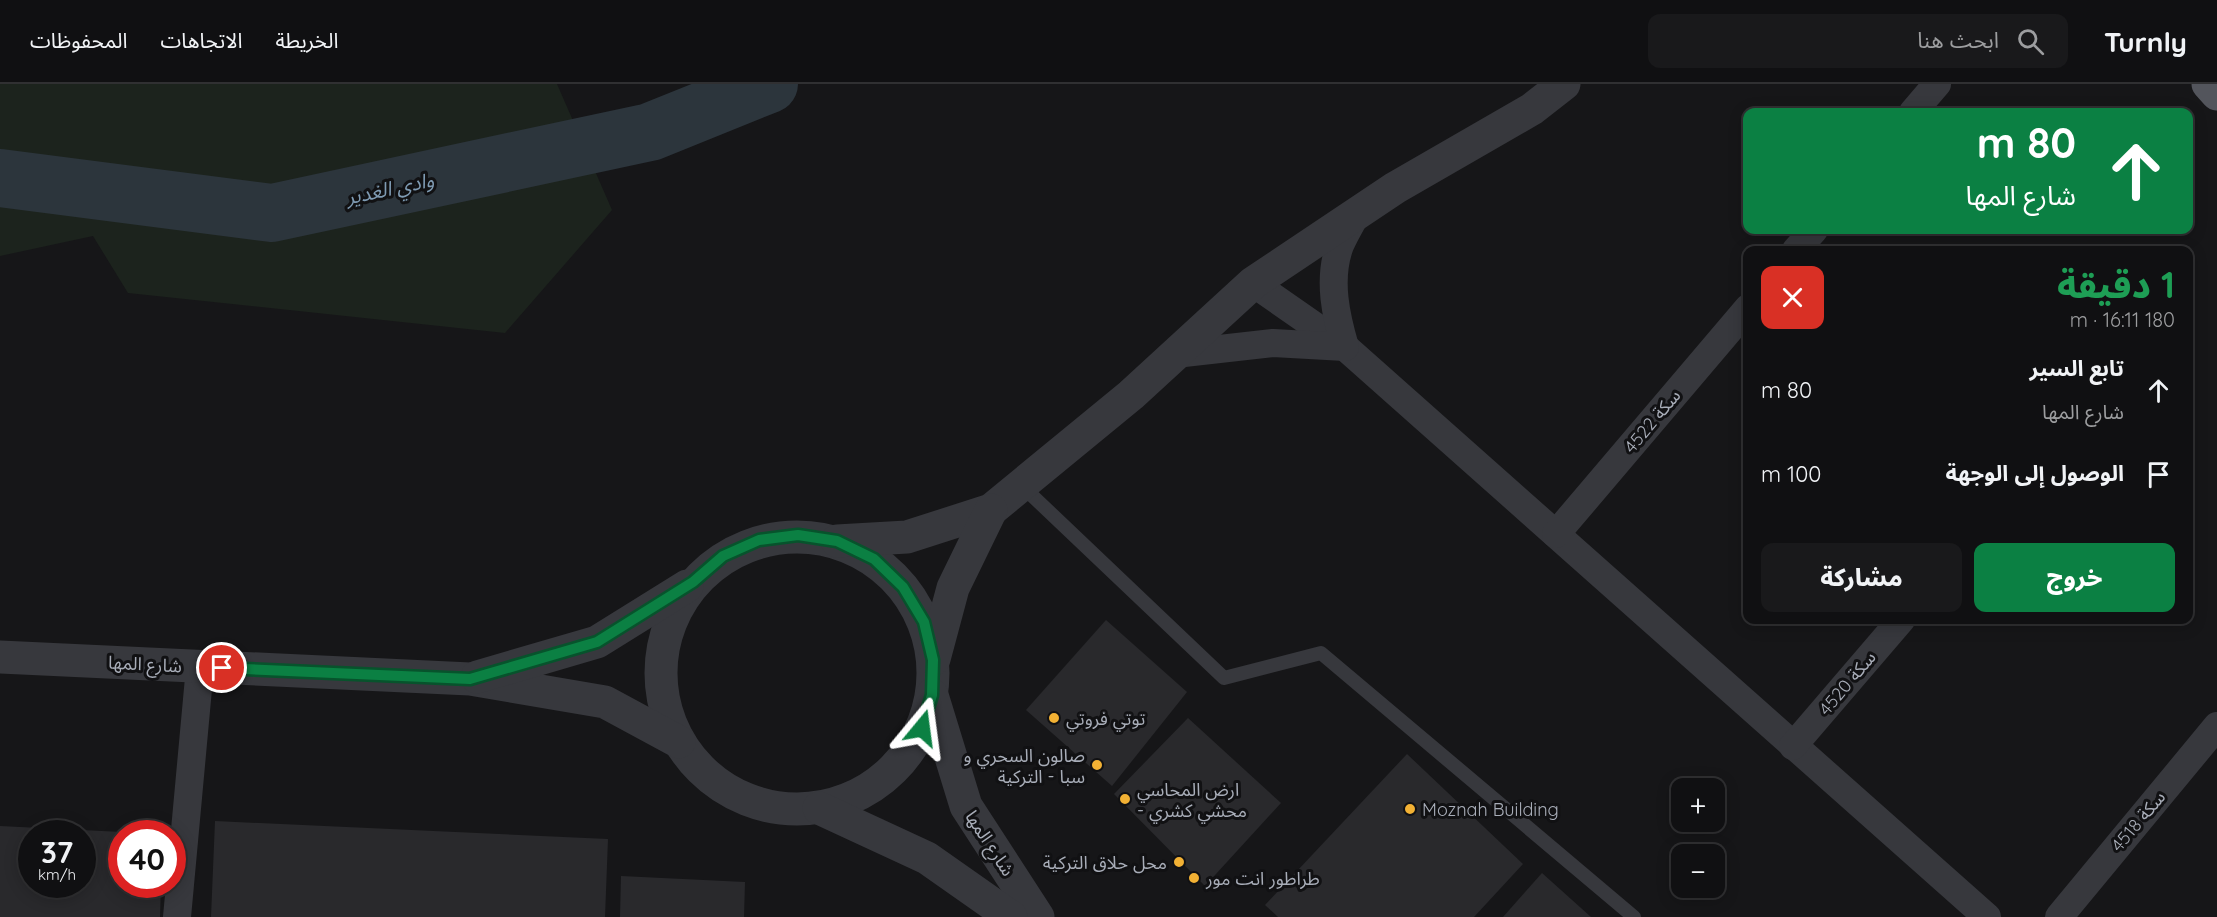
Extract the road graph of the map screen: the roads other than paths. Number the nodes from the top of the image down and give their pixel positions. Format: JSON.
{"nodes":[{"id":1,"x":1564,"y":84,"type":"edge"},
{"id":2,"x":1937,"y":84,"type":"edge"},
{"id":3,"x":2199,"y":84,"type":"edge"},
{"id":4,"x":2208,"y":84,"type":"edge"},
{"id":5,"x":2217,"y":94,"type":"edge"},
{"id":6,"x":2217,"y":100,"type":"edge"},
{"id":7,"x":1916,"y":108,"type":"edge"},
{"id":8,"x":1356,"y":214,"type":"junction"},
{"id":9,"x":1810,"y":234,"type":"edge"},
{"id":10,"x":1800,"y":246,"type":"edge"},
{"id":11,"x":1253,"y":283,"type":"junction"},
{"id":12,"x":1743,"y":314,"type":"edge"},
{"id":13,"x":1345,"y":347,"type":"junction"},
{"id":14,"x":1175,"y":354,"type":"junction"},
{"id":15,"x":1021,"y":485,"type":"junction"},
{"id":16,"x":991,"y":510,"type":"junction"},
{"id":17,"x":1556,"y":534,"type":"junction"},
{"id":18,"x":837,"y":541,"type":"junction"},
{"id":19,"x":693,"y":582,"type":"junction"},
{"id":20,"x":1898,"y":624,"type":"edge"},
{"id":21,"x":0,"y":657,"type":"edge"},
{"id":22,"x":933,"y":660,"type":"junction"},
{"id":23,"x":200,"y":667,"type":"junction"},
{"id":24,"x":470,"y":679,"type":"junction"},
{"id":25,"x":932,"y":695,"type":"junction"},
{"id":26,"x":2217,"y":726,"type":"edge"},
{"id":27,"x":679,"y":742,"type":"junction"},
{"id":28,"x":1793,"y":746,"type":"junction"},
{"id":29,"x":819,"y":808,"type":"junction"},
{"id":30,"x":177,"y":917,"type":"edge"},
{"id":31,"x":1011,"y":917,"type":"edge"},
{"id":32,"x":1038,"y":917,"type":"edge"},
{"id":33,"x":1634,"y":917,"type":"edge"},
{"id":34,"x":1987,"y":917,"type":"edge"},
{"id":35,"x":2059,"y":917,"type":"edge"}],
"edges":[{"from":1,"to":8,"type":"street"},
{"from":2,"to":7,"type":"street"},
{"from":3,"to":6,"type":"street"},
{"from":4,"to":5,"type":"main road"},
{"from":8,"to":11,"type":"street"},
{"from":8,"to":13,"type":"street"},
{"from":9,"to":10,"type":"street"},
{"from":11,"to":13,"type":"street"},
{"from":11,"to":14,"type":"street"},
{"from":12,"to":17,"type":"street","name":"سكة 4522"},
{"from":13,"to":14,"type":"street"},
{"from":13,"to":17,"type":"street"},
{"from":14,"to":15,"type":"street"},
{"from":15,"to":16,"type":"street"},
{"from":15,"to":33,"type":"lane"},
{"from":16,"to":18,"type":"street"},
{"from":16,"to":22,"type":"street"},
{"from":17,"to":28,"type":"street"},
{"from":18,"to":19,"type":"street"},
{"from":18,"to":22,"type":"street"},
{"from":19,"to":24,"type":"street","name":"شارع المها"},
{"from":19,"to":27,"type":"street"},
{"from":20,"to":28,"type":"street","name":"سكة 4520"},
{"from":21,"to":23,"type":"street","name":"شارع المها"},
{"from":22,"to":25,"type":"street"},
{"from":23,"to":24,"type":"street","name":"شارع المها"},
{"from":23,"to":30,"type":"street"},
{"from":24,"to":27,"type":"street","name":"شارع المها"},
{"from":25,"to":29,"type":"street"},
{"from":25,"to":32,"type":"street","name":"شارع المها"},
{"from":26,"to":35,"type":"street","name":"سكة 4518"},
{"from":27,"to":29,"type":"street"},
{"from":28,"to":34,"type":"street"},
{"from":29,"to":31,"type":"street","name":"شارع المها"}]}
